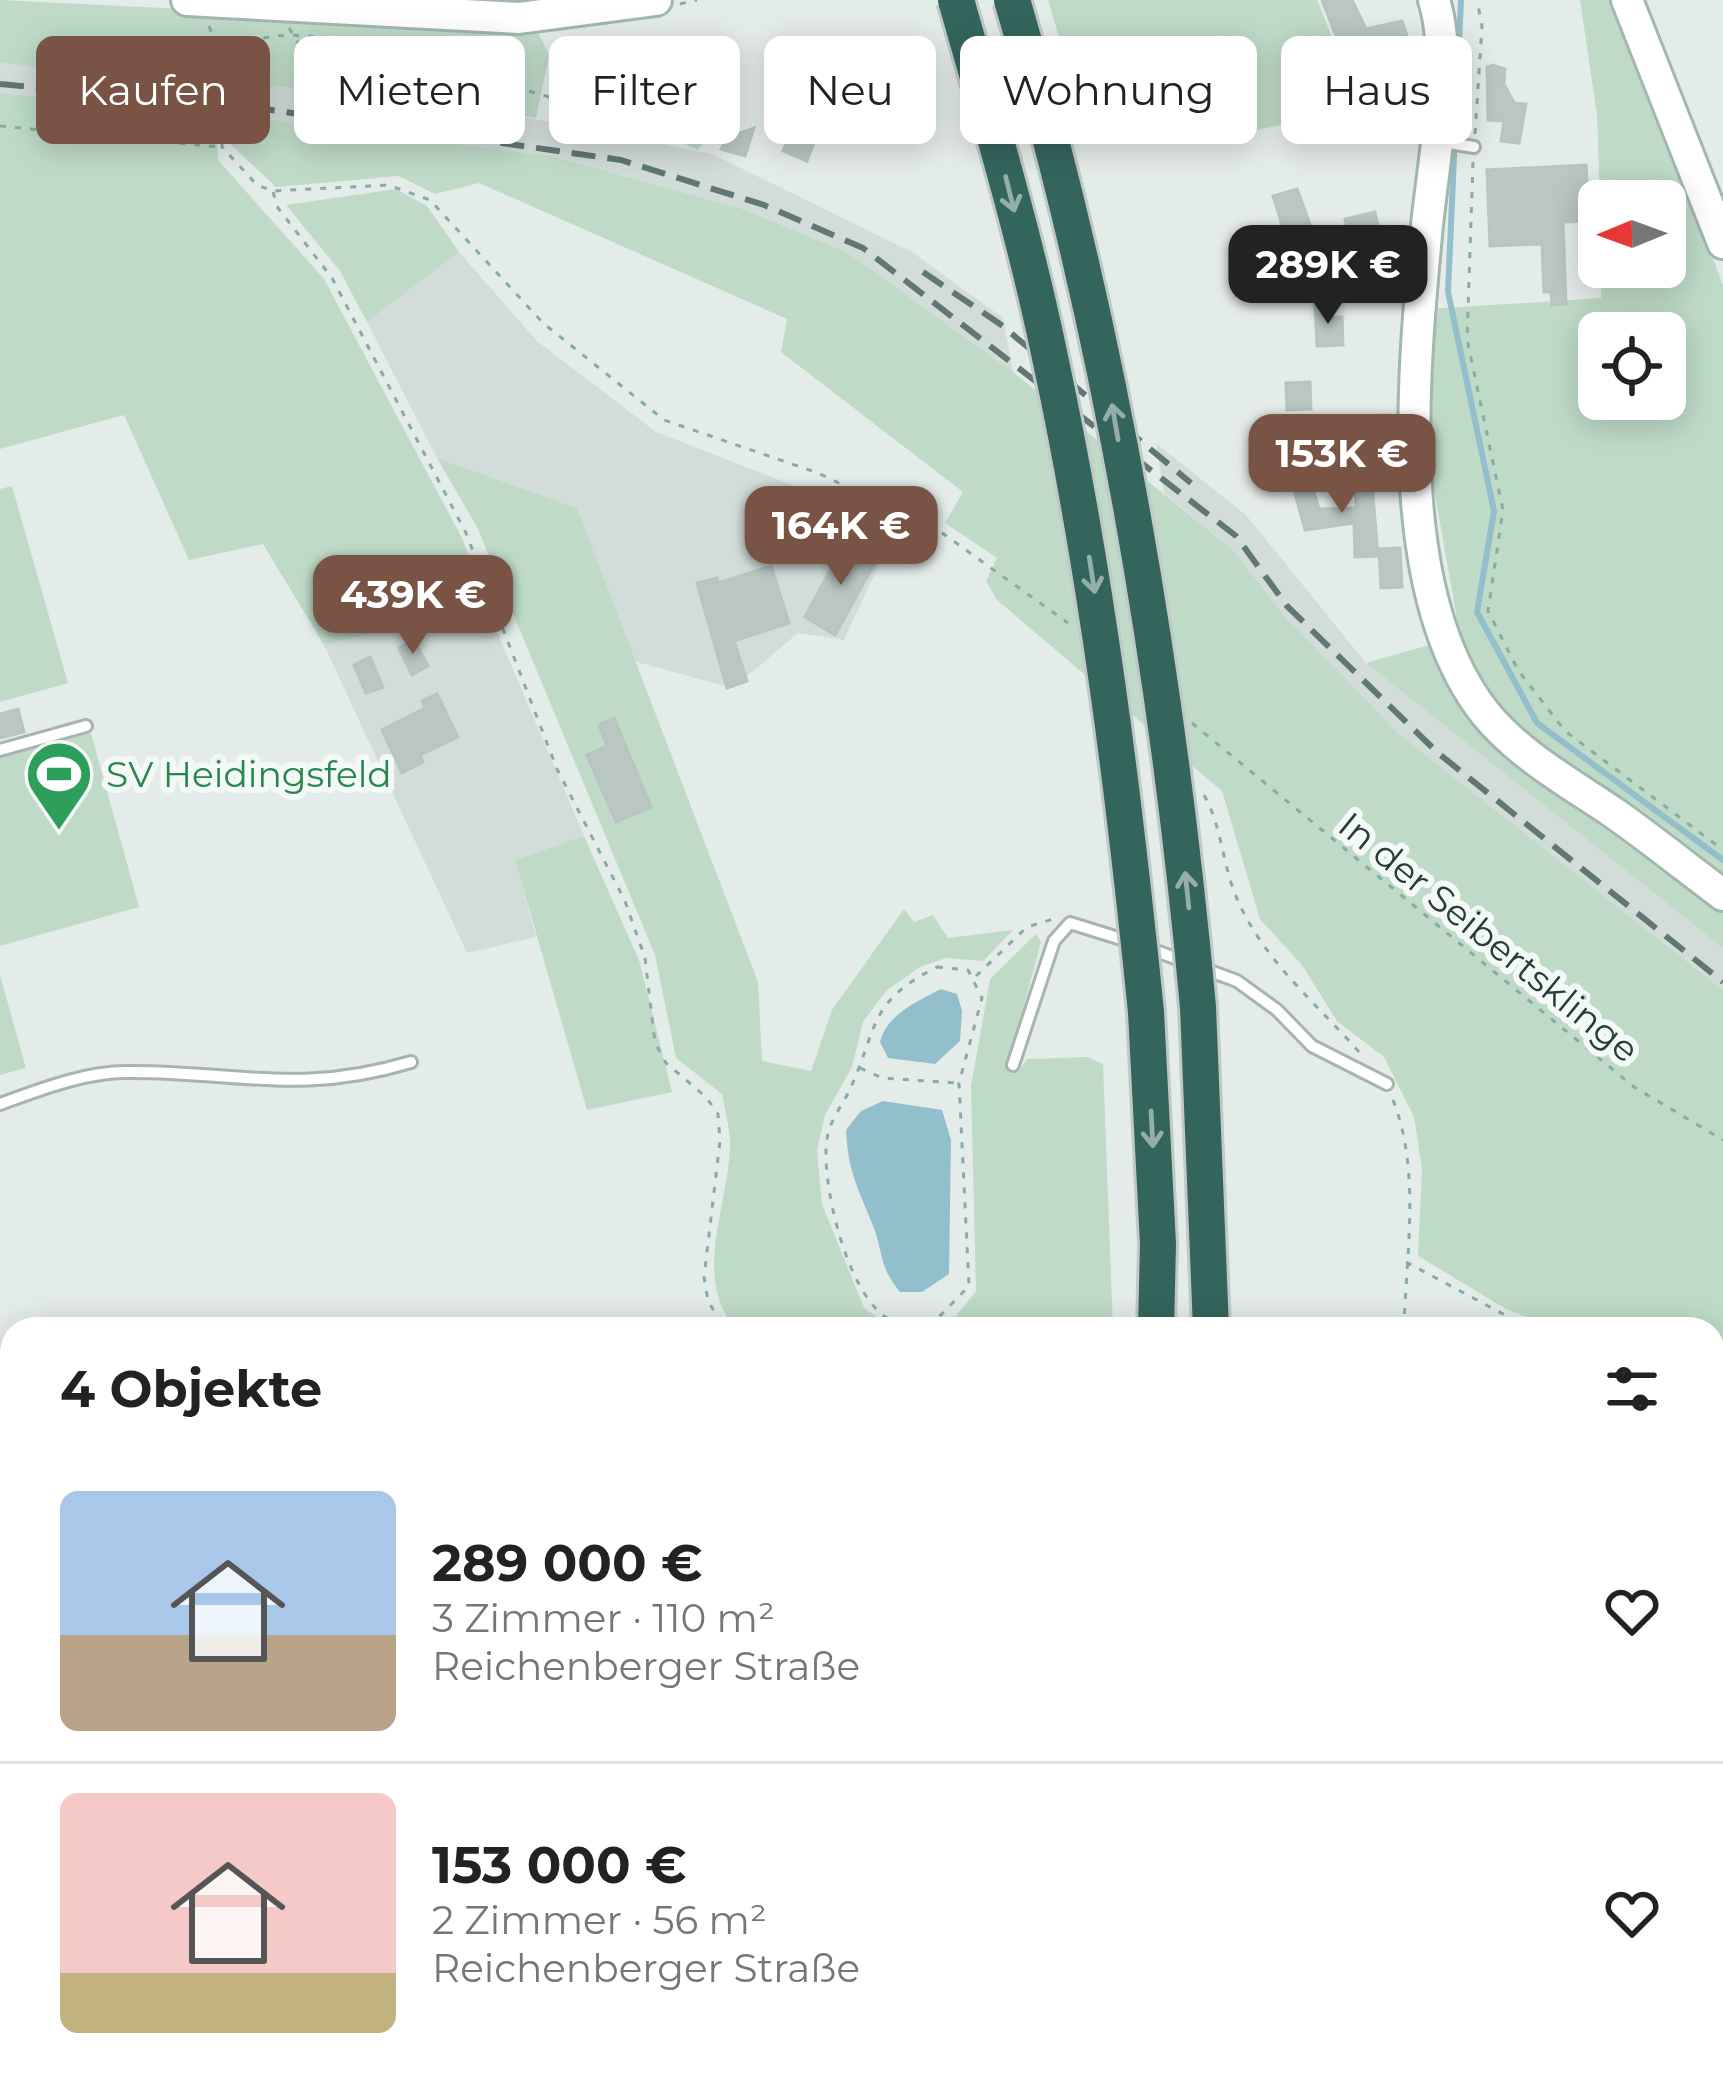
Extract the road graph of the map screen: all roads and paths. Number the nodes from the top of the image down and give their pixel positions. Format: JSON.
{"nodes":[{"id":1,"x":187,"y":0,"type":"edge"},
{"id":2,"x":656,"y":0,"type":"edge"},
{"id":3,"x":956,"y":0,"type":"edge"},
{"id":4,"x":1012,"y":0,"type":"edge"},
{"id":5,"x":1434,"y":0,"type":"edge"},
{"id":6,"x":1477,"y":0,"type":"edge"},
{"id":7,"x":1627,"y":0,"type":"edge"},
{"id":8,"x":200,"y":1,"type":"edge"},
{"id":9,"x":290,"y":7,"type":"junction"},
{"id":10,"x":1439,"y":36,"type":"edge"},
{"id":11,"x":549,"y":97,"type":"edge"},
{"id":12,"x":0,"y":126,"type":"edge"},
{"id":13,"x":1439,"y":144,"type":"edge"},
{"id":14,"x":1456,"y":144,"type":"edge"},
{"id":15,"x":222,"y":147,"type":"junction"},
{"id":16,"x":1472,"y":147,"type":"junction"},
{"id":17,"x":273,"y":191,"type":"junction"},
{"id":18,"x":1723,"y":243,"type":"edge"},
{"id":19,"x":1015,"y":583,"type":"dead end"},
{"id":20,"x":86,"y":726,"type":"dead end"},
{"id":21,"x":0,"y":751,"type":"edge"},
{"id":22,"x":1234,"y":758,"type":"dead end"},
{"id":23,"x":1190,"y":781,"type":"dead end"},
{"id":24,"x":1723,"y":850,"type":"edge"},
{"id":25,"x":1723,"y":895,"type":"edge"},
{"id":26,"x":1070,"y":923,"type":"junction"},
{"id":27,"x":975,"y":977,"type":"junction"},
{"id":28,"x":411,"y":1062,"type":"dead end"},
{"id":29,"x":1013,"y":1065,"type":"dead end"},
{"id":30,"x":858,"y":1067,"type":"junction"},
{"id":31,"x":959,"y":1083,"type":"junction"},
{"id":32,"x":1387,"y":1084,"type":"junction"},
{"id":33,"x":0,"y":1104,"type":"edge"},
{"id":34,"x":1723,"y":1140,"type":"edge"},
{"id":35,"x":1406,"y":1262,"type":"junction"},
{"id":36,"x":718,"y":1317,"type":"edge"},
{"id":37,"x":888,"y":1317,"type":"edge"},
{"id":38,"x":939,"y":1317,"type":"edge"},
{"id":39,"x":1156,"y":1317,"type":"edge"},
{"id":40,"x":1211,"y":1317,"type":"edge"},
{"id":41,"x":1404,"y":1317,"type":"edge"},
{"id":42,"x":1509,"y":1317,"type":"edge"}],
"edges":[{"from":1,"to":8,"type":"main road"},
{"from":2,"to":9,"type":"main road"},
{"from":3,"to":39,"type":"highway","one_way":true,"bridge":true},
{"from":40,"to":4,"type":"highway","one_way":true,"bridge":true},
{"from":5,"to":10,"type":"main road"},
{"from":6,"to":16,"type":"path"},
{"from":7,"to":18,"type":"main road"},
{"from":8,"to":9,"type":"main road"},
{"from":8,"to":15,"type":"path"},
{"from":9,"to":11,"type":"path"},
{"from":12,"to":15,"type":"path"},
{"from":13,"to":25,"type":"main road"},
{"from":14,"to":16,"type":"lane"},
{"from":15,"to":17,"type":"path"},
{"from":16,"to":24,"type":"path"},
{"from":17,"to":19,"type":"path"},
{"from":17,"to":36,"type":"path"},
{"from":20,"to":21,"type":"lane"},
{"from":22,"to":34,"type":"path","name":"In der Seibertsklinge"},
{"from":23,"to":32,"type":"path"},
{"from":26,"to":27,"type":"path"},
{"from":26,"to":29,"type":"lane"},
{"from":26,"to":32,"type":"lane"},
{"from":27,"to":30,"type":"path"},
{"from":27,"to":31,"type":"path"},
{"from":28,"to":33,"type":"lane"},
{"from":30,"to":31,"type":"path"},
{"from":30,"to":37,"type":"path"},
{"from":31,"to":38,"type":"path"},
{"from":32,"to":35,"type":"path"},
{"from":35,"to":41,"type":"path"},
{"from":35,"to":42,"type":"path"}]}
